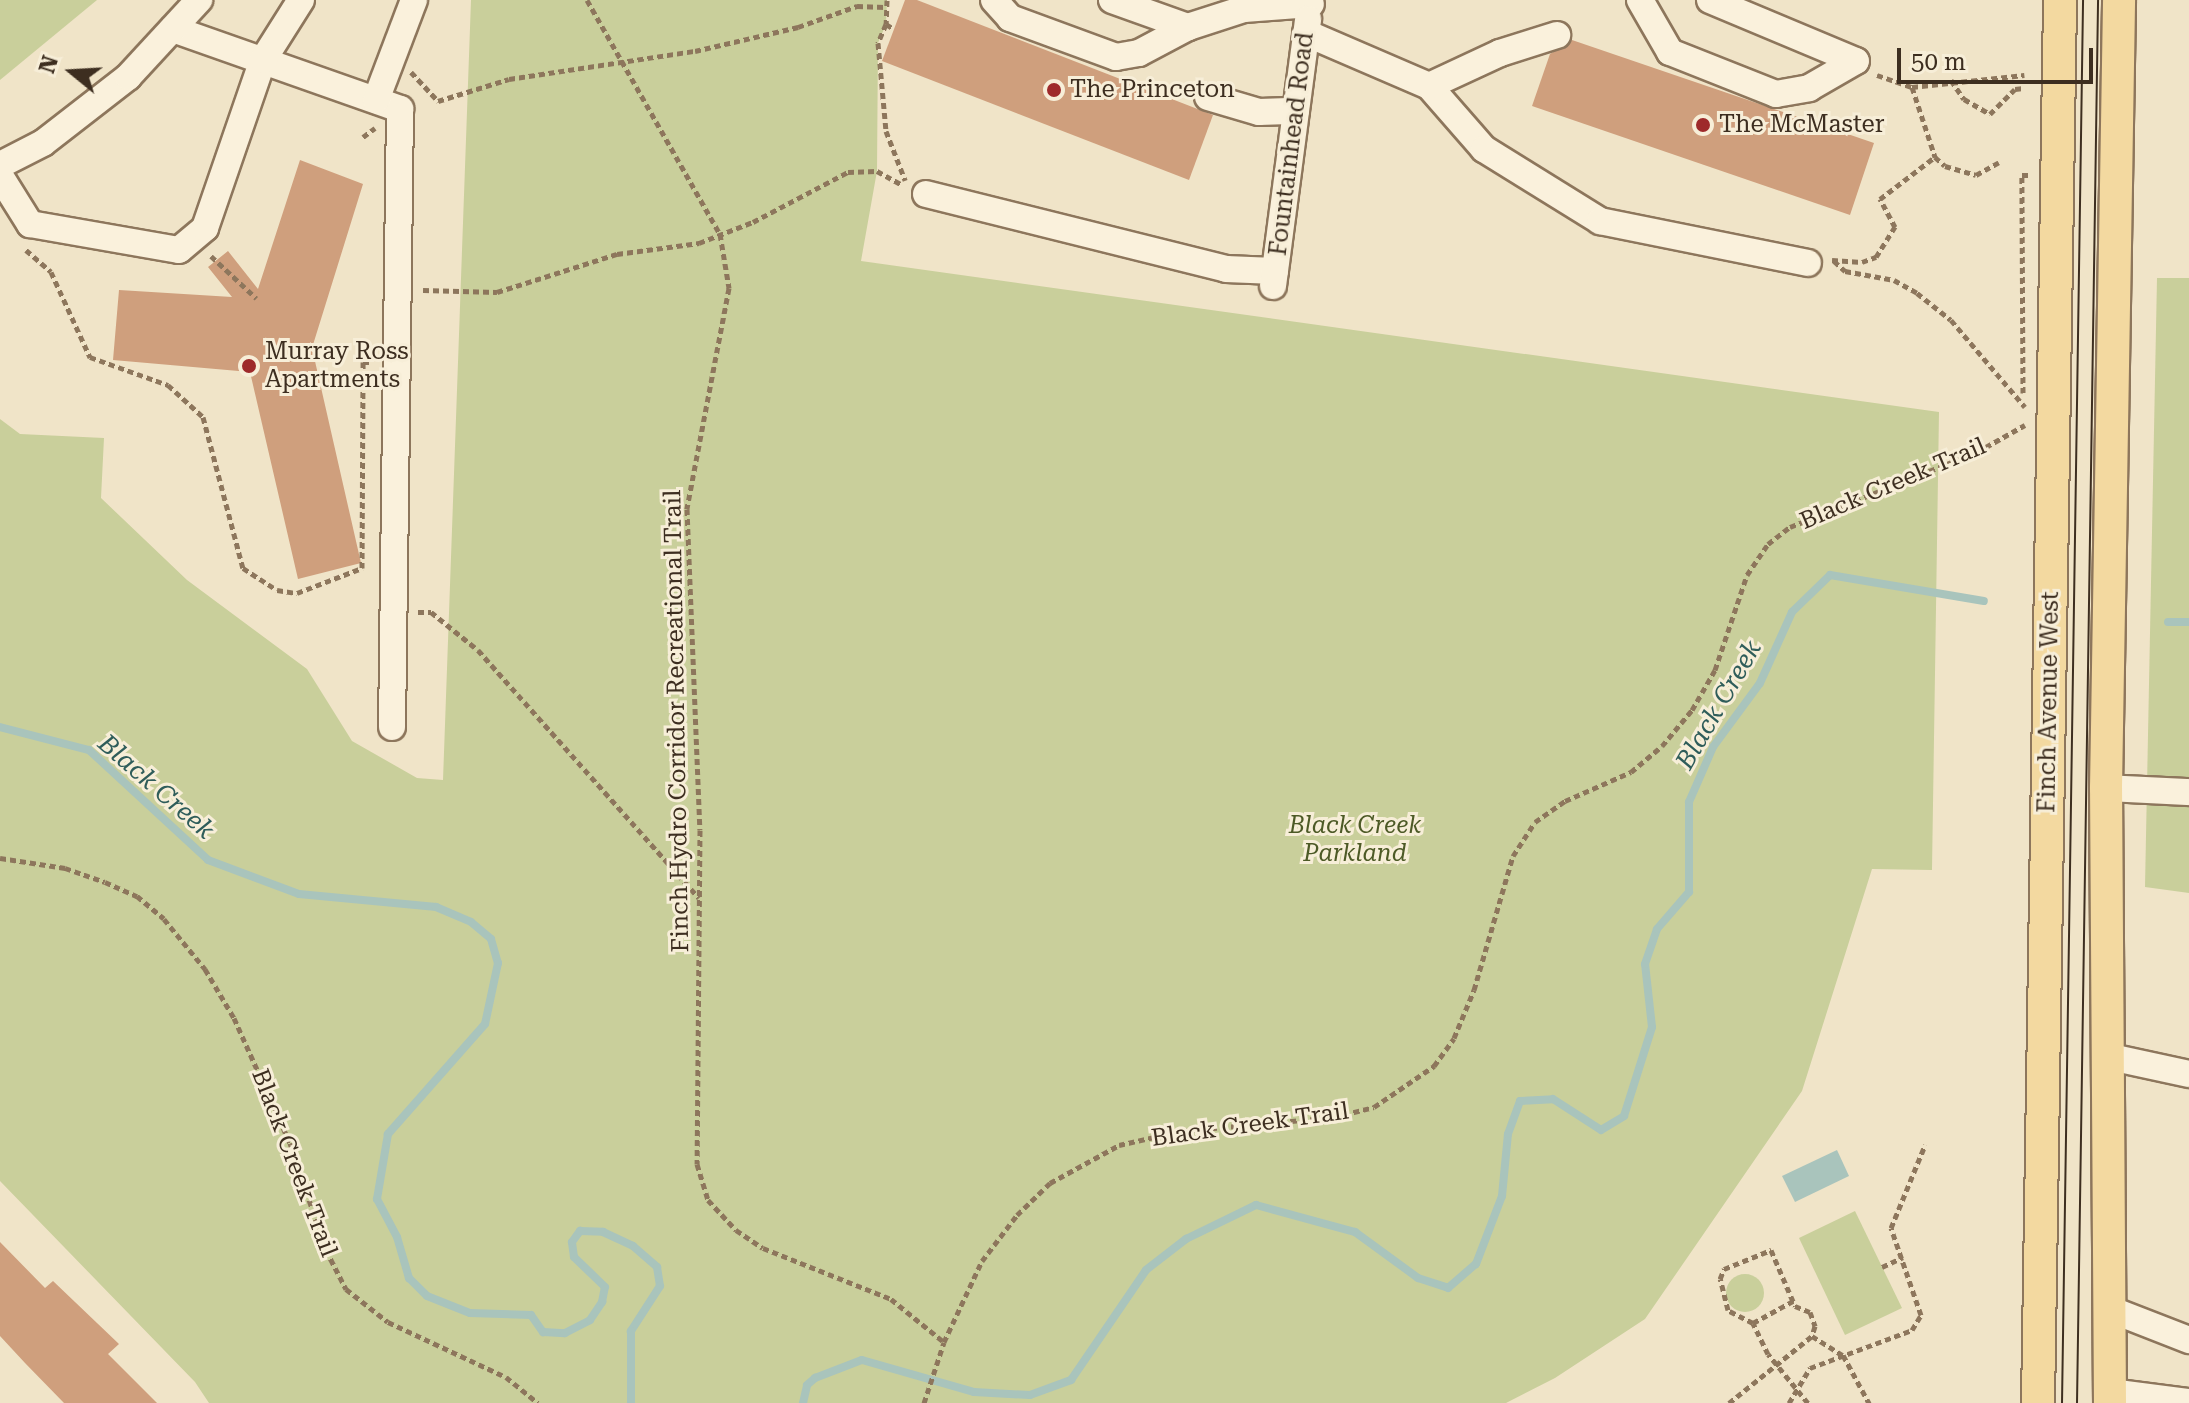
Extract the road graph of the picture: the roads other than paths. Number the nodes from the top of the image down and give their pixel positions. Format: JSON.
{"nodes":[{"id":1,"x":199,"y":0,"type":"edge"},
{"id":2,"x":301,"y":0,"type":"edge"},
{"id":3,"x":414,"y":0,"type":"edge"},
{"id":4,"x":994,"y":0,"type":"edge"},
{"id":5,"x":1112,"y":0,"type":"edge"},
{"id":6,"x":1640,"y":0,"type":"edge"},
{"id":7,"x":1710,"y":0,"type":"edge"},
{"id":8,"x":2060,"y":0,"type":"edge"},
{"id":9,"x":2119,"y":0,"type":"edge"},
{"id":10,"x":1311,"y":2,"type":"edge"},
{"id":11,"x":1188,"y":27,"type":"junction"},
{"id":12,"x":173,"y":29,"type":"junction"},
{"id":13,"x":1306,"y":33,"type":"junction"},
{"id":14,"x":1557,"y":35,"type":"dead end"},
{"id":15,"x":263,"y":60,"type":"junction"},
{"id":16,"x":1429,"y":86,"type":"junction"},
{"id":17,"x":1208,"y":97,"type":"dead end"},
{"id":18,"x":376,"y":100,"type":"junction"},
{"id":19,"x":1296,"y":111,"type":"junction"},
{"id":20,"x":0,"y":165,"type":"edge"},
{"id":21,"x":0,"y":176,"type":"edge"},
{"id":22,"x":926,"y":194,"type":"dead end"},
{"id":23,"x":1820,"y":261,"type":"road end"},
{"id":24,"x":392,"y":727,"type":"dead end"},
{"id":25,"x":2106,"y":788,"type":"junction"},
{"id":26,"x":2189,"y":792,"type":"edge"},
{"id":27,"x":2106,"y":1056,"type":"junction"},
{"id":28,"x":2189,"y":1074,"type":"edge"},
{"id":29,"x":2112,"y":1310,"type":"junction"},
{"id":30,"x":2189,"y":1340,"type":"edge"},
{"id":31,"x":2110,"y":1397,"type":"edge"},
{"id":32,"x":2189,"y":1402,"type":"edge"},
{"id":33,"x":2038,"y":1403,"type":"edge"}],
"edges":[{"from":1,"to":12,"type":"street"},
{"from":2,"to":15,"type":"street"},
{"from":3,"to":18,"type":"street"},
{"from":4,"to":11,"type":"street"},
{"from":5,"to":11,"type":"street"},
{"from":6,"to":7,"type":"street"},
{"from":8,"to":33,"type":"main road","name":"Finch Avenue West"},
{"from":9,"to":25,"type":"main road"},
{"from":10,"to":11,"type":"street"},
{"from":10,"to":13,"type":"street","name":"Fountainhead Road"},
{"from":12,"to":15,"type":"street"},
{"from":12,"to":20,"type":"street"},
{"from":13,"to":16,"type":"street"},
{"from":13,"to":19,"type":"street","name":"Fountainhead Road"},
{"from":14,"to":16,"type":"street"},
{"from":15,"to":18,"type":"street"},
{"from":15,"to":21,"type":"street"},
{"from":16,"to":23,"type":"street"},
{"from":17,"to":19,"type":"street"},
{"from":18,"to":24,"type":"street"},
{"from":19,"to":22,"type":"street","name":"Fountainhead Road"},
{"from":25,"to":26,"type":"street"},
{"from":25,"to":27,"type":"main road"},
{"from":27,"to":28,"type":"street"},
{"from":27,"to":29,"type":"main road"},
{"from":29,"to":30,"type":"street"},
{"from":29,"to":31,"type":"main road"},
{"from":31,"to":32,"type":"street"}]}
